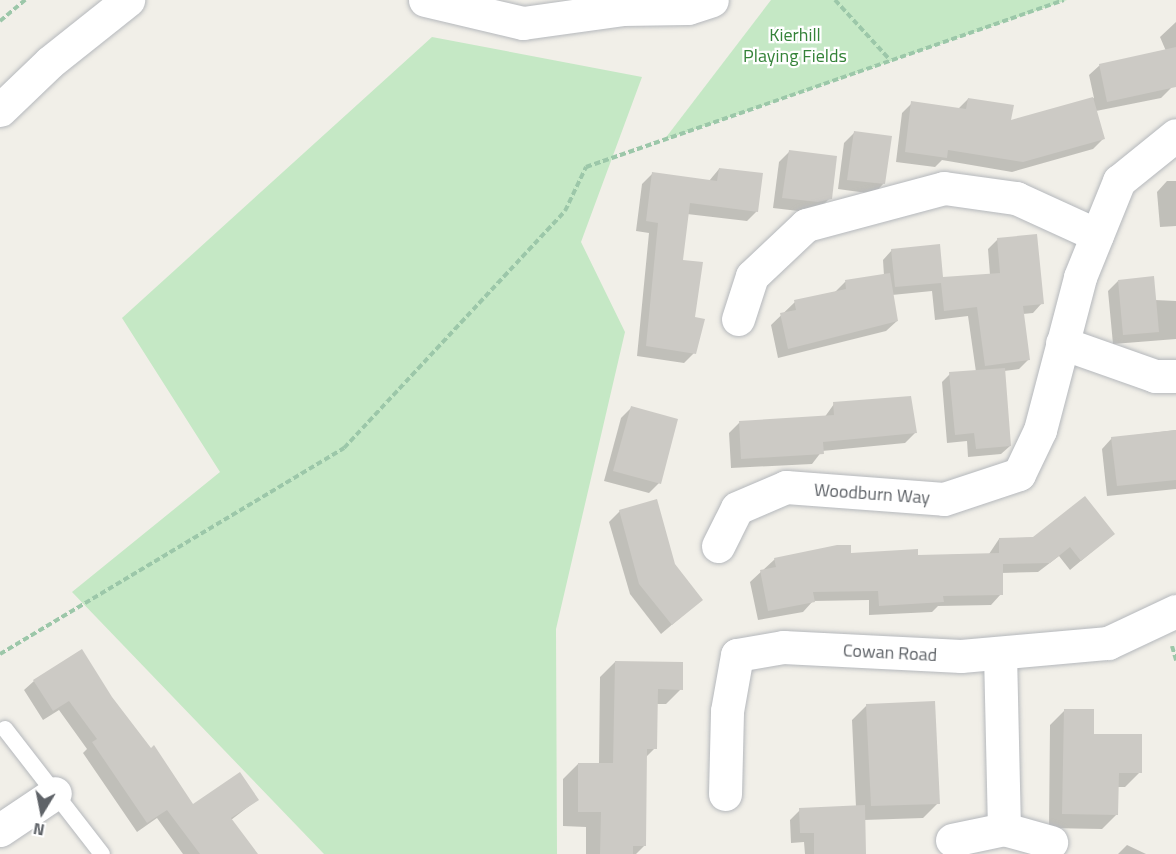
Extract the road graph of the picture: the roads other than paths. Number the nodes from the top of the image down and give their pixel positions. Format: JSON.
{"nodes":[{"id":1,"x":128,"y":0,"type":"edge"},
{"id":2,"x":425,"y":0,"type":"edge"},
{"id":3,"x":712,"y":0,"type":"edge"},
{"id":4,"x":629,"y":5,"type":"edge"},
{"id":5,"x":0,"y":111,"type":"edge"},
{"id":6,"x":1176,"y":135,"type":"edge"},
{"id":7,"x":1096,"y":235,"type":"junction"},
{"id":8,"x":738,"y":319,"type":"dead end"},
{"id":9,"x":1062,"y":344,"type":"junction"},
{"id":10,"x":1176,"y":376,"type":"edge"},
{"id":11,"x":718,"y":546,"type":"dead end"},
{"id":12,"x":1176,"y":611,"type":"edge"},
{"id":13,"x":1000,"y":653,"type":"junction"},
{"id":14,"x":5,"y":729,"type":"dead end"},
{"id":15,"x":55,"y":793,"type":"junction"},
{"id":16,"x":725,"y":794,"type":"dead end"},
{"id":17,"x":1004,"y":829,"type":"junction"},
{"id":18,"x":0,"y":830,"type":"edge"},
{"id":19,"x":952,"y":840,"type":"dead end"},
{"id":20,"x":1051,"y":842,"type":"dead end"},
{"id":21,"x":102,"y":854,"type":"edge"}],
"edges":[{"from":1,"to":5,"type":"street"},
{"from":2,"to":4,"type":"street"},
{"from":3,"to":4,"type":"street"},
{"from":6,"to":7,"type":"street","name":"Woodburn Way"},
{"from":7,"to":8,"type":"street"},
{"from":7,"to":9,"type":"street","name":"Woodburn Way"},
{"from":9,"to":10,"type":"street"},
{"from":9,"to":11,"type":"street","name":"Woodburn Way"},
{"from":12,"to":13,"type":"street","name":"Cowan Road"},
{"from":13,"to":16,"type":"street","name":"Cowan Road"},
{"from":13,"to":17,"type":"street"},
{"from":14,"to":15,"type":"lane"},
{"from":15,"to":18,"type":"street"},
{"from":15,"to":21,"type":"lane"},
{"from":17,"to":19,"type":"street"},
{"from":17,"to":20,"type":"street"}]}
